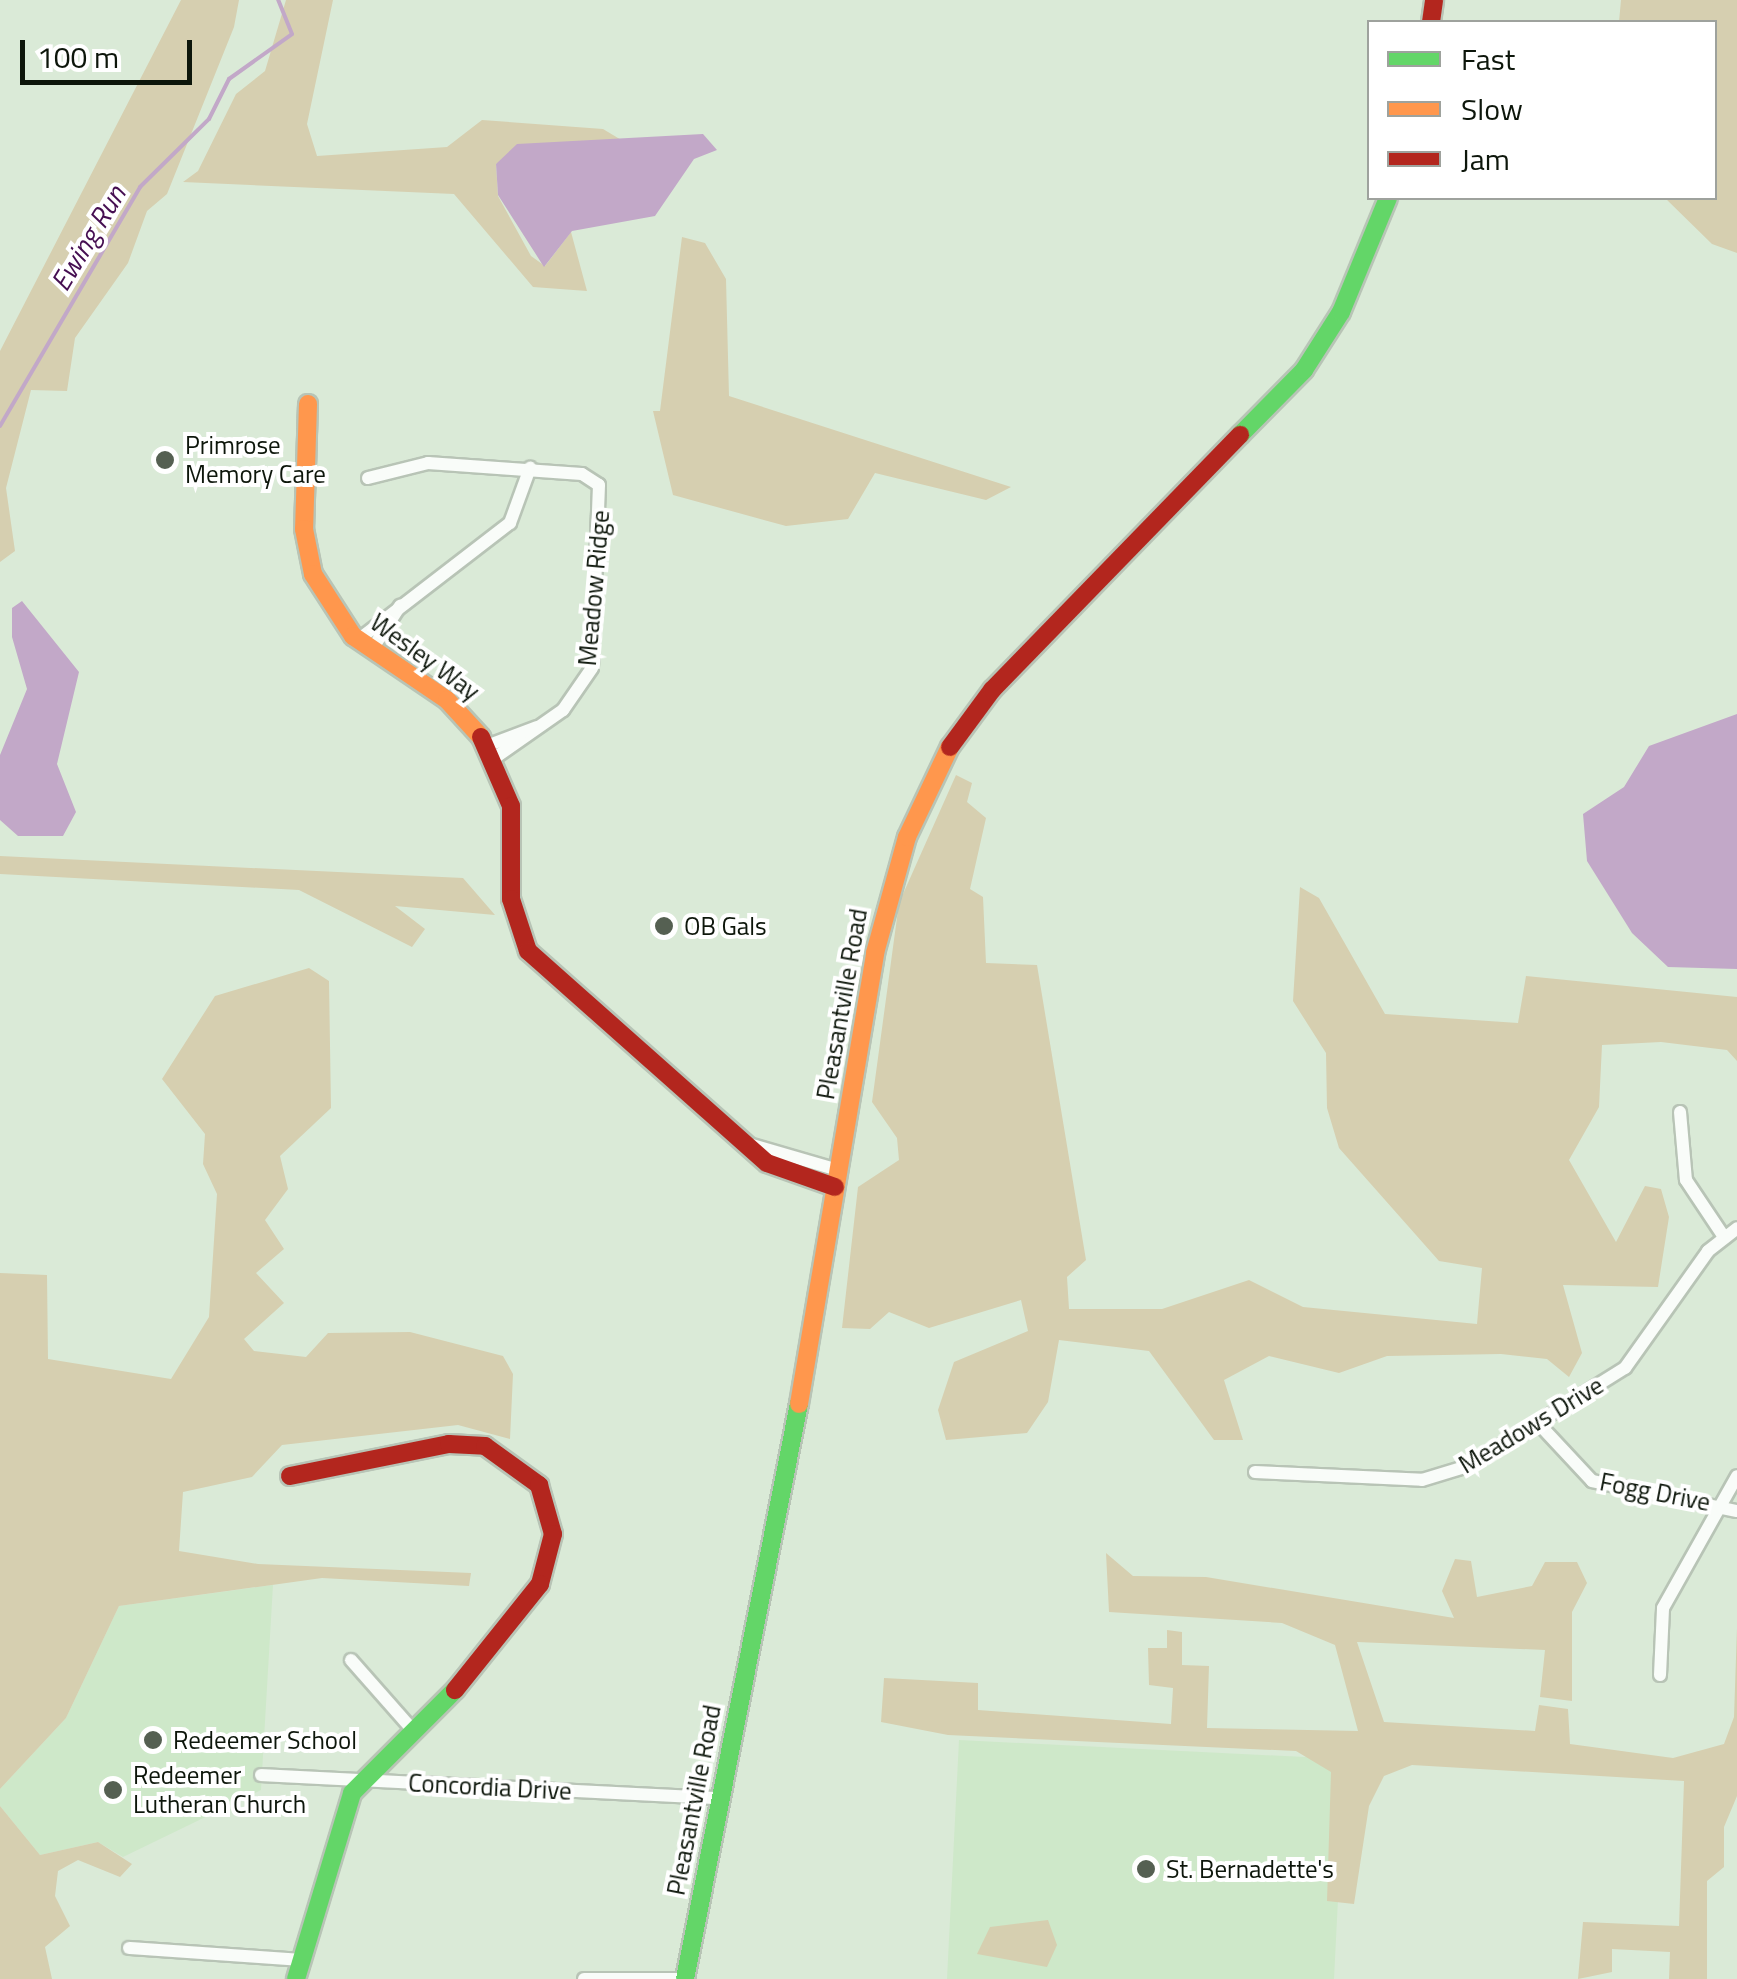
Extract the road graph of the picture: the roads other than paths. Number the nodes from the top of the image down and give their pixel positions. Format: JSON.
{"nodes":[{"id":1,"x":1387,"y":200,"type":"edge"},
{"id":2,"x":308,"y":404,"type":"dead end"},
{"id":3,"x":530,"y":468,"type":"junction"},
{"id":4,"x":368,"y":478,"type":"dead end"},
{"id":5,"x":364,"y":646,"type":"junction"},
{"id":6,"x":492,"y":751,"type":"junction"},
{"id":7,"x":1680,"y":1112,"type":"dead end"},
{"id":8,"x":837,"y":1179,"type":"junction"},
{"id":9,"x":1737,"y":1228,"type":"edge"},
{"id":10,"x":1724,"y":1237,"type":"junction"},
{"id":11,"x":1538,"y":1423,"type":"junction"},
{"id":12,"x":1255,"y":1472,"type":"dead end"},
{"id":13,"x":290,"y":1476,"type":"dead end"},
{"id":14,"x":1737,"y":1476,"type":"edge"},
{"id":15,"x":1720,"y":1504,"type":"junction"},
{"id":16,"x":1737,"y":1511,"type":"edge"},
{"id":17,"x":351,"y":1660,"type":"dead end"},
{"id":18,"x":1660,"y":1675,"type":"dead end"},
{"id":19,"x":410,"y":1727,"type":"junction"},
{"id":20,"x":262,"y":1776,"type":"dead end"},
{"id":21,"x":360,"y":1781,"type":"junction"},
{"id":22,"x":718,"y":1798,"type":"junction"},
{"id":23,"x":129,"y":1948,"type":"dead end"},
{"id":24,"x":300,"y":1960,"type":"junction"},
{"id":25,"x":296,"y":1979,"type":"edge"},
{"id":26,"x":584,"y":1979,"type":"edge"},
{"id":27,"x":684,"y":1979,"type":"edge"}],
"edges":[{"from":1,"to":8,"type":"main road","name":"Pleasantville Road"},
{"from":2,"to":5,"type":"main road","name":"Wesley Way"},
{"from":3,"to":4,"type":"street","name":"Meadow Ridge"},
{"from":3,"to":5,"type":"street"},
{"from":3,"to":6,"type":"street","name":"Meadow Ridge"},
{"from":5,"to":6,"type":"main road","name":"Wesley Way"},
{"from":6,"to":8,"type":"main road","name":"Wesley Way"},
{"from":7,"to":10,"type":"street"},
{"from":8,"to":22,"type":"main road","name":"Pleasantville Road"},
{"from":9,"to":10,"type":"street","name":"Meadows Drive"},
{"from":10,"to":11,"type":"street","name":"Meadows Drive"},
{"from":11,"to":12,"type":"street","name":"Meadows Drive"},
{"from":11,"to":15,"type":"street","name":"Fogg Drive"},
{"from":13,"to":19,"type":"main road"},
{"from":14,"to":15,"type":"street"},
{"from":15,"to":16,"type":"street","name":"Fogg Drive"},
{"from":15,"to":18,"type":"street"},
{"from":17,"to":19,"type":"street"},
{"from":19,"to":21,"type":"main road"},
{"from":20,"to":21,"type":"street","name":"Concordia Drive"},
{"from":21,"to":22,"type":"street","name":"Concordia Drive"},
{"from":21,"to":24,"type":"main road"},
{"from":22,"to":27,"type":"main road","name":"Pleasantville Road"},
{"from":23,"to":24,"type":"street"},
{"from":24,"to":25,"type":"main road"},
{"from":26,"to":27,"type":"street"}]}
